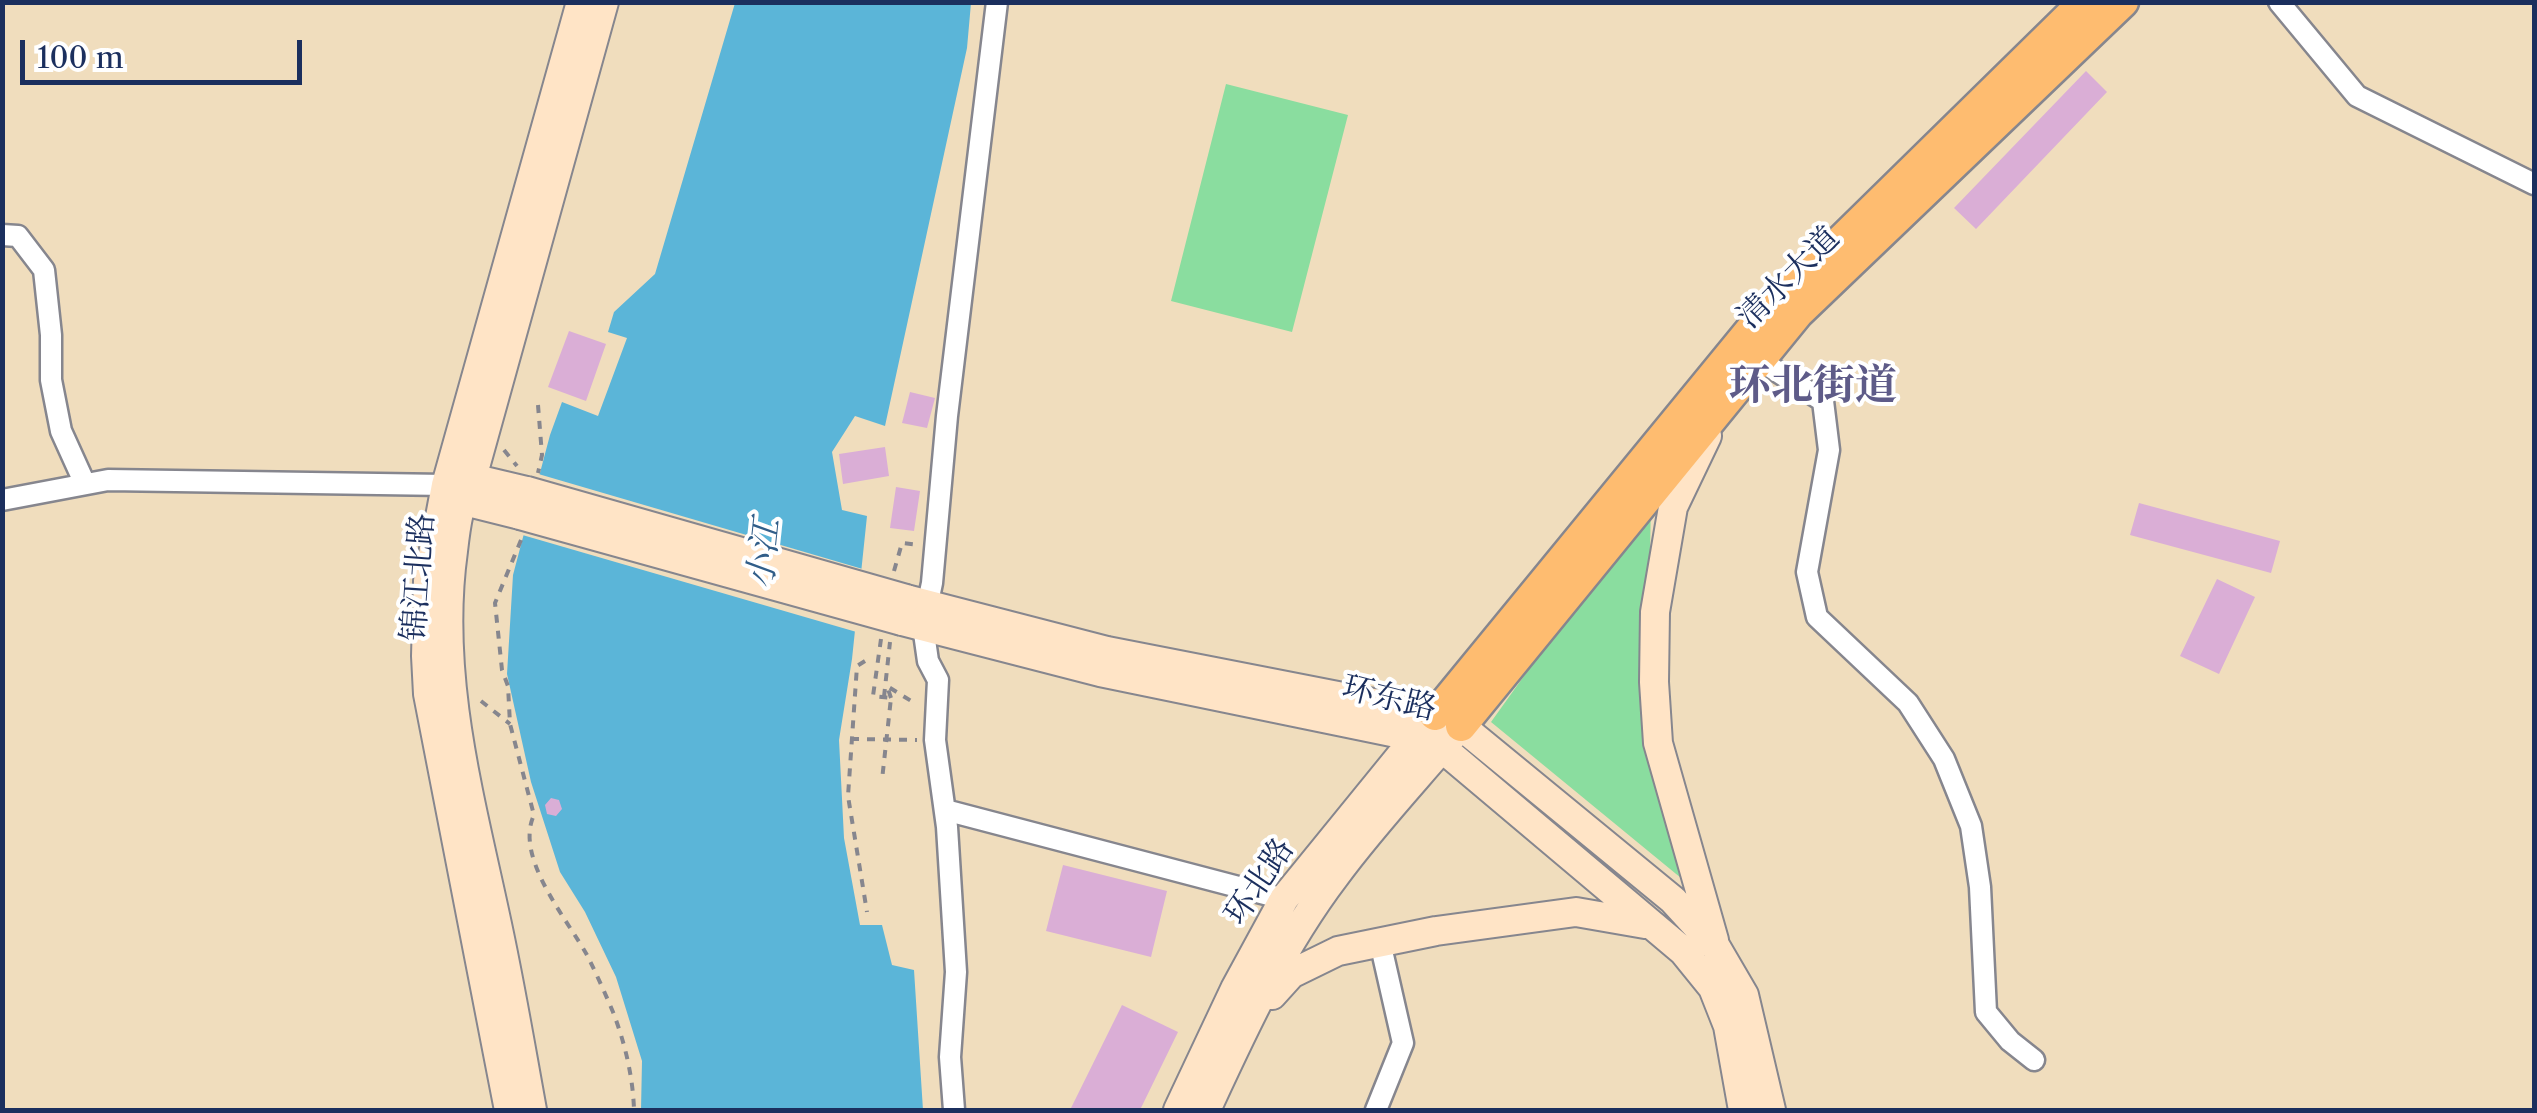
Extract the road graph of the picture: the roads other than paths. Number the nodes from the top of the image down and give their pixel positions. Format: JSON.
{"nodes":[{"id":1,"x":581,"y":2,"type":"edge"},
{"id":2,"x":604,"y":2,"type":"edge"},
{"id":3,"x":998,"y":2,"type":"edge"},
{"id":4,"x":2084,"y":2,"type":"edge"},
{"id":5,"x":2123,"y":2,"type":"edge"},
{"id":6,"x":2279,"y":2,"type":"edge"},
{"id":7,"x":2534,"y":184,"type":"edge"},
{"id":8,"x":2,"y":235,"type":"edge"},
{"id":9,"x":1758,"y":359,"type":"junction"},
{"id":10,"x":1726,"y":398,"type":"junction"},
{"id":11,"x":86,"y":484,"type":"junction"},
{"id":12,"x":459,"y":488,"type":"junction"},
{"id":13,"x":2,"y":500,"type":"edge"},
{"id":14,"x":904,"y":612,"type":"junction"},
{"id":15,"x":1438,"y":731,"type":"junction"},
{"id":16,"x":945,"y":810,"type":"junction"},
{"id":17,"x":1284,"y":899,"type":"junction"},
{"id":18,"x":1654,"y":927,"type":"junction"},
{"id":19,"x":1380,"y":942,"type":"junction"},
{"id":20,"x":1716,"y":947,"type":"junction"},
{"id":21,"x":1247,"y":1022,"type":"junction"},
{"id":22,"x":2034,"y":1060,"type":"dead end"},
{"id":23,"x":509,"y":1110,"type":"edge"},
{"id":24,"x":532,"y":1110,"type":"edge"},
{"id":25,"x":954,"y":1110,"type":"edge"},
{"id":26,"x":1178,"y":1110,"type":"edge"},
{"id":27,"x":1206,"y":1110,"type":"edge"},
{"id":28,"x":1376,"y":1110,"type":"edge"},
{"id":29,"x":1744,"y":1110,"type":"edge"},
{"id":30,"x":1772,"y":1110,"type":"edge"}],
"edges":[{"from":1,"to":12,"type":"main road","name":"锦江北路"},
{"from":2,"to":12,"type":"main road","name":"锦江北路"},
{"from":3,"to":14,"type":"street"},
{"from":4,"to":15,"type":"main road","name":"清水大道"},
{"from":5,"to":9,"type":"main road","name":"清水大道"},
{"from":6,"to":7,"type":"street"},
{"from":8,"to":11,"type":"street"},
{"from":9,"to":10,"type":"main road","name":"清水大道"},
{"from":9,"to":22,"type":"street"},
{"from":10,"to":15,"type":"main road","name":"清水大道"},
{"from":10,"to":20,"type":"main road"},
{"from":11,"to":12,"type":"street"},
{"from":11,"to":13,"type":"street"},
{"from":12,"to":14,"type":"main road","bridge":true},
{"from":12,"to":23,"type":"main road","name":"锦江北路"},
{"from":12,"to":24,"type":"main road","name":"锦江北路"},
{"from":14,"to":15,"type":"main road"},
{"from":14,"to":16,"type":"street"},
{"from":15,"to":17,"type":"main road","name":"环北路"},
{"from":15,"to":18,"type":"main road","name":"环东路"},
{"from":15,"to":20,"type":"main road","name":"环东路"},
{"from":15,"to":21,"type":"main road","name":"环北路"},
{"from":16,"to":17,"type":"street"},
{"from":16,"to":25,"type":"street"},
{"from":17,"to":26,"type":"main road","name":"环北路"},
{"from":18,"to":19,"type":"main road"},
{"from":18,"to":29,"type":"main road","name":"环东路"},
{"from":19,"to":21,"type":"main road"},
{"from":19,"to":28,"type":"street"},
{"from":20,"to":30,"type":"main road","name":"环东路"},
{"from":21,"to":27,"type":"main road","name":"环北路"}]}
